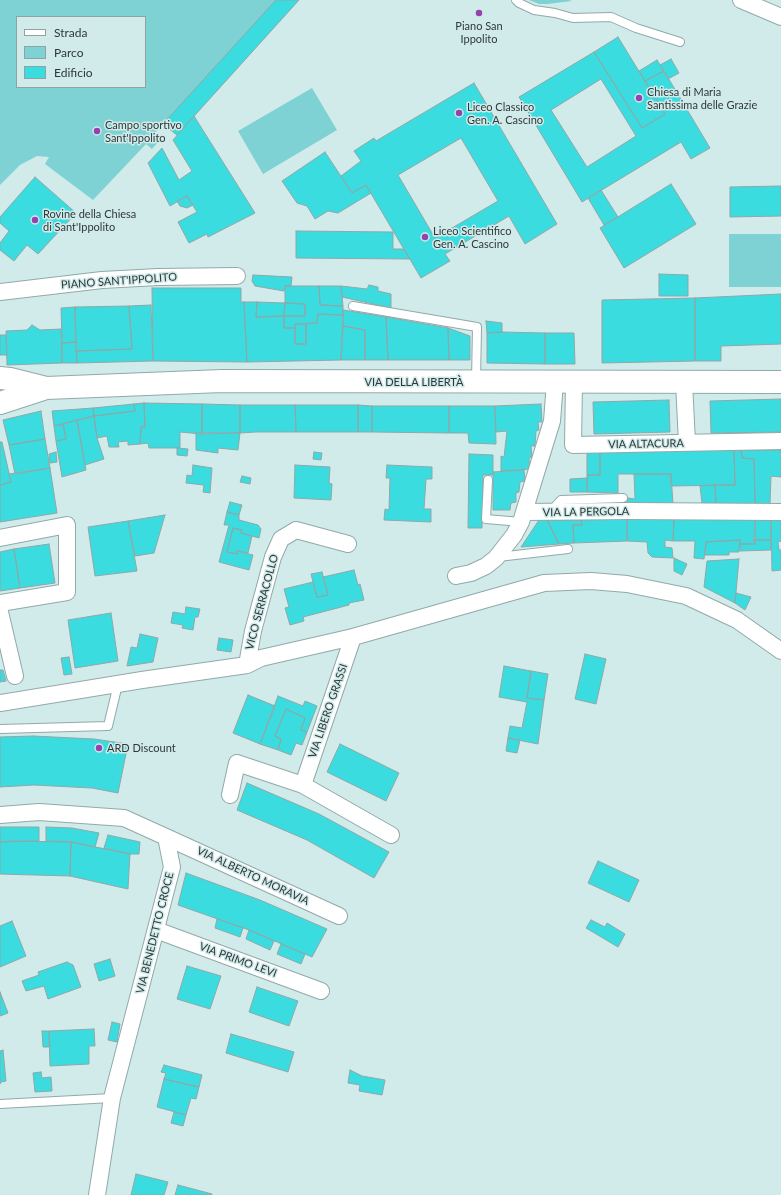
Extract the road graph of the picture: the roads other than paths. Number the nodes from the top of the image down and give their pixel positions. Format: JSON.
{"nodes":[{"id":1,"x":516,"y":0,"type":"edge"},
{"id":2,"x":741,"y":0,"type":"edge"},
{"id":3,"x":781,"y":17,"type":"edge"},
{"id":4,"x":680,"y":42,"type":"dead end"},
{"id":5,"x":238,"y":276,"type":"dead end"},
{"id":6,"x":0,"y":292,"type":"edge"},
{"id":7,"x":353,"y":306,"type":"dead end"},
{"id":8,"x":0,"y":378,"type":"edge"},
{"id":9,"x":476,"y":382,"type":"junction"},
{"id":10,"x":564,"y":382,"type":"junction"},
{"id":11,"x":684,"y":382,"type":"junction"},
{"id":12,"x":781,"y":382,"type":"edge"},
{"id":13,"x":46,"y":388,"type":"junction"},
{"id":14,"x":0,"y":403,"type":"edge"},
{"id":15,"x":781,"y":441,"type":"edge"},
{"id":16,"x":687,"y":443,"type":"junction"},
{"id":17,"x":488,"y":480,"type":"dead end"},
{"id":18,"x":623,"y":498,"type":"dead end"},
{"id":19,"x":550,"y":512,"type":"junction"},
{"id":20,"x":781,"y":512,"type":"edge"},
{"id":21,"x":523,"y":517,"type":"junction"},
{"id":22,"x":0,"y":538,"type":"edge"},
{"id":23,"x":348,"y":544,"type":"dead end"},
{"id":24,"x":568,"y":549,"type":"dead end"},
{"id":25,"x":496,"y":558,"type":"junction"},
{"id":26,"x":456,"y":576,"type":"dead end"},
{"id":27,"x":0,"y":602,"type":"edge"},
{"id":28,"x":0,"y":612,"type":"edge"},
{"id":29,"x":353,"y":637,"type":"junction"},
{"id":30,"x":781,"y":651,"type":"edge"},
{"id":31,"x":247,"y":665,"type":"junction"},
{"id":32,"x":16,"y":676,"type":"dead end"},
{"id":33,"x":118,"y":684,"type":"junction"},
{"id":34,"x":0,"y":703,"type":"edge"},
{"id":35,"x":0,"y":728,"type":"edge"},
{"id":36,"x":303,"y":785,"type":"junction"},
{"id":37,"x":230,"y":795,"type":"dead end"},
{"id":38,"x":0,"y":815,"type":"edge"},
{"id":39,"x":391,"y":835,"type":"dead end"},
{"id":40,"x":166,"y":837,"type":"junction"},
{"id":41,"x":339,"y":916,"type":"dead end"},
{"id":42,"x":156,"y":930,"type":"junction"},
{"id":43,"x":321,"y":991,"type":"dead end"},
{"id":44,"x":112,"y":1098,"type":"junction"},
{"id":45,"x":0,"y":1104,"type":"edge"},
{"id":46,"x":97,"y":1195,"type":"edge"}],
"edges":[{"from":1,"to":4,"type":"lane"},
{"from":2,"to":3,"type":"street"},
{"from":5,"to":6,"type":"street","name":"PIANO SANT'IPPOLITO"},
{"from":7,"to":9,"type":"lane"},
{"from":8,"to":13,"type":"main road","name":"VIA DELLA LIBERTÀ"},
{"from":9,"to":10,"type":"main road","name":"VIA DELLA LIBERTÀ"},
{"from":9,"to":13,"type":"main road","name":"VIA DELLA LIBERTÀ"},
{"from":10,"to":11,"type":"main road","name":"VIA DELLA LIBERTÀ"},
{"from":10,"to":16,"type":"street","name":"VIA ALTACURA"},
{"from":10,"to":21,"type":"street","name":"VIA LA PERGOLA"},
{"from":11,"to":12,"type":"main road","name":"VIA DELLA LIBERTÀ"},
{"from":11,"to":16,"type":"street"},
{"from":13,"to":14,"type":"main road","name":"VIA DELLA LIBERTÀ"},
{"from":15,"to":16,"type":"street","name":"VIA ALTACURA"},
{"from":17,"to":21,"type":"lane"},
{"from":18,"to":19,"type":"lane"},
{"from":19,"to":20,"type":"street","name":"VIA LA PERGOLA"},
{"from":19,"to":21,"type":"street","name":"VIA LA PERGOLA"},
{"from":21,"to":25,"type":"street"},
{"from":22,"to":27,"type":"street"},
{"from":23,"to":31,"type":"street","name":"VICO SERRACOLLO"},
{"from":24,"to":25,"type":"lane"},
{"from":25,"to":26,"type":"street"},
{"from":28,"to":32,"type":"street"},
{"from":29,"to":30,"type":"street"},
{"from":29,"to":31,"type":"street"},
{"from":29,"to":36,"type":"street","name":"VIA LIBERO GRASSI"},
{"from":31,"to":33,"type":"street"},
{"from":33,"to":34,"type":"street"},
{"from":33,"to":35,"type":"lane"},
{"from":36,"to":37,"type":"street"},
{"from":36,"to":39,"type":"street"},
{"from":38,"to":40,"type":"street"},
{"from":40,"to":41,"type":"street","name":"VIA ALBERTO MORAVIA"},
{"from":40,"to":42,"type":"street","name":"VIA BENEDETTO CROCE"},
{"from":42,"to":43,"type":"street","name":"VIA PRIMO LEVI"},
{"from":42,"to":44,"type":"street","name":"VIA BENEDETTO CROCE"},
{"from":44,"to":45,"type":"lane"},
{"from":44,"to":46,"type":"street","name":"VIA BENEDETTO CROCE"}]}
